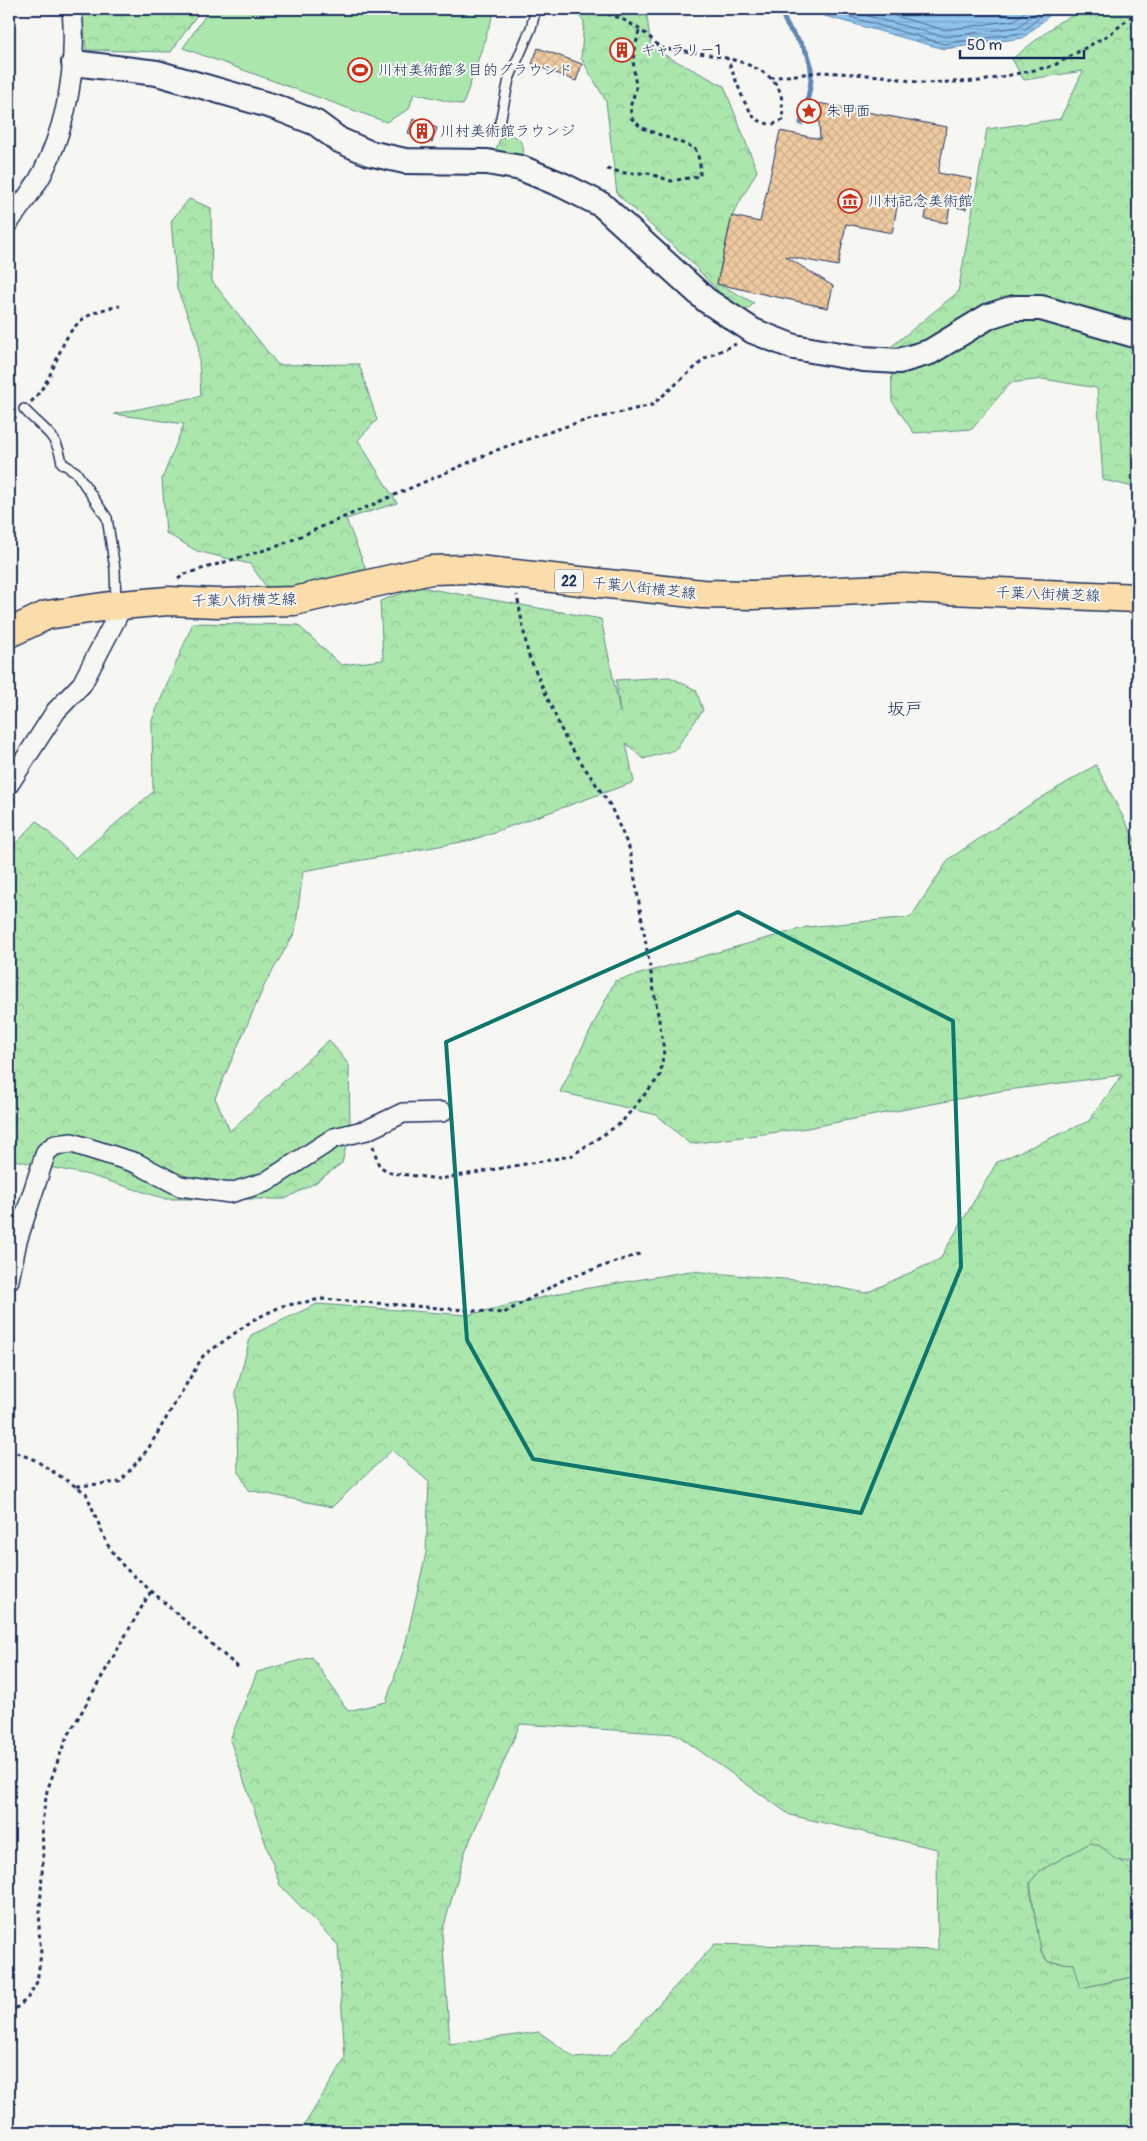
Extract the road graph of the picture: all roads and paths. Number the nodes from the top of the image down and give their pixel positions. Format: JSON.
{"nodes":[{"id":1,"x":72,"y":9,"type":"edge"},
{"id":2,"x":536,"y":9,"type":"edge"},
{"id":3,"x":576,"y":9,"type":"edge"},
{"id":4,"x":1138,"y":11,"type":"edge"},
{"id":5,"x":638,"y":30,"type":"junction"},
{"id":6,"x":727,"y":58,"type":"junction"},
{"id":7,"x":74,"y":63,"type":"junction"},
{"id":8,"x":770,"y":78,"type":"junction"},
{"id":9,"x":499,"y":127,"type":"dead end"},
{"id":10,"x":606,"y":169,"type":"dead end"},
{"id":11,"x":9,"y":222,"type":"edge"},
{"id":12,"x":120,"y":306,"type":"dead end"},
{"id":13,"x":759,"y":333,"type":"junction"},
{"id":14,"x":1138,"y":336,"type":"edge"},
{"id":15,"x":24,"y":409,"type":"junction"},
{"id":16,"x":9,"y":423,"type":"edge"},
{"id":17,"x":513,"y":575,"type":"junction"},
{"id":18,"x":178,"y":580,"type":"dead end"},
{"id":19,"x":1138,"y":598,"type":"edge"},
{"id":20,"x":119,"y":605,"type":"junction"},
{"id":21,"x":9,"y":633,"type":"edge"},
{"id":22,"x":9,"y":784,"type":"edge"},
{"id":23,"x":442,"y":1112,"type":"dead end"},
{"id":24,"x":367,"y":1130,"type":"junction"},
{"id":25,"x":642,"y":1253,"type":"dead end"},
{"id":26,"x":9,"y":1280,"type":"edge"},
{"id":27,"x":9,"y":1450,"type":"edge"},
{"id":28,"x":77,"y":1486,"type":"junction"},
{"id":29,"x":152,"y":1591,"type":"junction"},
{"id":30,"x":240,"y":1669,"type":"dead end"},
{"id":31,"x":9,"y":2014,"type":"edge"}],
"edges":[{"from":1,"to":7,"type":"street"},
{"from":2,"to":9,"type":"lane"},
{"from":3,"to":5,"type":"path"},
{"from":4,"to":8,"type":"path"},
{"from":5,"to":6,"type":"path"},
{"from":5,"to":10,"type":"path"},
{"from":6,"to":8,"type":"path"},
{"from":6,"to":8,"type":"path"},
{"from":7,"to":11,"type":"street"},
{"from":7,"to":13,"type":"street"},
{"from":12,"to":15,"type":"path"},
{"from":13,"to":14,"type":"street"},
{"from":13,"to":18,"type":"path"},
{"from":15,"to":16,"type":"path"},
{"from":15,"to":20,"type":"lane"},
{"from":17,"to":19,"type":"main road","name":"千葉八街横芝線","number":"22"},
{"from":17,"to":20,"type":"main road","name":"千葉八街横芝線","number":"22"},
{"from":17,"to":24,"type":"path"},
{"from":20,"to":21,"type":"main road","name":"千葉八街横芝線","number":"22"},
{"from":20,"to":22,"type":"street"},
{"from":23,"to":24,"type":"street"},
{"from":24,"to":26,"type":"street"},
{"from":25,"to":28,"type":"path"},
{"from":27,"to":28,"type":"path"},
{"from":28,"to":29,"type":"path"},
{"from":29,"to":30,"type":"path"},
{"from":29,"to":31,"type":"path"}]}
